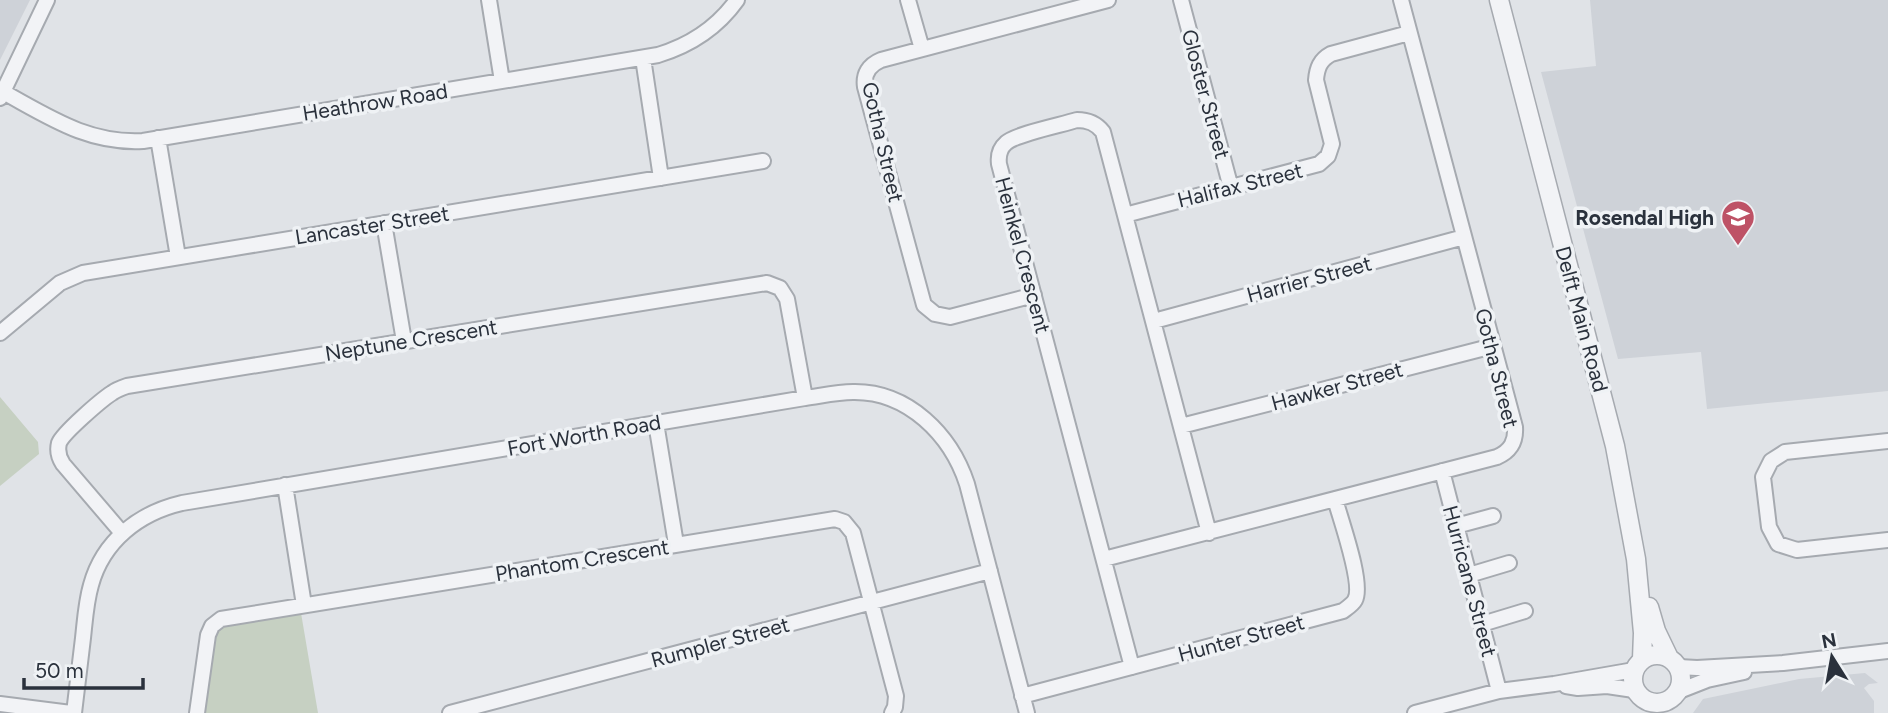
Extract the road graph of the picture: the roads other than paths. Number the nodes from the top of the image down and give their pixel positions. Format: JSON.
{"nodes":[{"id":1,"x":47,"y":0,"type":"edge"},
{"id":2,"x":489,"y":0,"type":"edge"},
{"id":3,"x":737,"y":0,"type":"edge"},
{"id":4,"x":908,"y":0,"type":"edge"},
{"id":5,"x":1108,"y":0,"type":"edge"},
{"id":6,"x":1181,"y":0,"type":"edge"},
{"id":7,"x":1401,"y":0,"type":"edge"},
{"id":8,"x":1499,"y":0,"type":"edge"},
{"id":9,"x":1409,"y":33,"type":"junction"},
{"id":10,"x":922,"y":49,"type":"junction"},
{"id":11,"x":643,"y":58,"type":"junction"},
{"id":12,"x":502,"y":81,"type":"junction"},
{"id":13,"x":1,"y":95,"type":"edge"},
{"id":14,"x":158,"y":138,"type":"junction"},
{"id":15,"x":763,"y":161,"type":"dead end"},
{"id":16,"x":661,"y":178,"type":"junction"},
{"id":17,"x":1231,"y":188,"type":"junction"},
{"id":18,"x":1125,"y":215,"type":"junction"},
{"id":19,"x":384,"y":223,"type":"junction"},
{"id":20,"x":1464,"y":237,"type":"junction"},
{"id":21,"x":178,"y":257,"type":"junction"},
{"id":22,"x":1034,"y":295,"type":"junction"},
{"id":23,"x":1154,"y":321,"type":"junction"},
{"id":24,"x":0,"y":333,"type":"edge"},
{"id":25,"x":404,"y":341,"type":"junction"},
{"id":26,"x":1493,"y":346,"type":"junction"},
{"id":27,"x":805,"y":398,"type":"junction"},
{"id":28,"x":656,"y":423,"type":"junction"},
{"id":29,"x":1181,"y":426,"type":"junction"},
{"id":30,"x":1888,"y":441,"type":"edge"},
{"id":31,"x":1442,"y":471,"type":"junction"},
{"id":32,"x":285,"y":485,"type":"junction"},
{"id":33,"x":1335,"y":499,"type":"junction"},
{"id":34,"x":1493,"y":516,"type":"dead end"},
{"id":35,"x":1456,"y":527,"type":"junction"},
{"id":36,"x":122,"y":533,"type":"junction"},
{"id":37,"x":1209,"y":533,"type":"junction"},
{"id":38,"x":1888,"y":540,"type":"edge"},
{"id":39,"x":676,"y":544,"type":"junction"},
{"id":40,"x":1104,"y":559,"type":"junction"},
{"id":41,"x":1636,"y":559,"type":"junction"},
{"id":42,"x":1509,"y":563,"type":"dead end"},
{"id":43,"x":990,"y":571,"type":"junction"},
{"id":44,"x":1469,"y":575,"type":"junction"},
{"id":45,"x":871,"y":602,"type":"junction"},
{"id":46,"x":304,"y":605,"type":"junction"},
{"id":47,"x":1525,"y":611,"type":"dead end"},
{"id":48,"x":1482,"y":624,"type":"junction"},
{"id":49,"x":1888,"y":651,"type":"edge"},
{"id":50,"x":1674,"y":662,"type":"junction"},
{"id":51,"x":1783,"y":663,"type":"junction"},
{"id":52,"x":1638,"y":664,"type":"junction"},
{"id":53,"x":1132,"y":667,"type":"junction"},
{"id":54,"x":1554,"y":684,"type":"junction"},
{"id":55,"x":1634,"y":690,"type":"junction"},
{"id":56,"x":1499,"y":691,"type":"junction"},
{"id":57,"x":1022,"y":696,"type":"junction"},
{"id":58,"x":1674,"y":701,"type":"edge"},
{"id":59,"x":0,"y":704,"type":"edge"},
{"id":60,"x":1651,"y":708,"type":"edge"},
{"id":61,"x":73,"y":713,"type":"edge"},
{"id":62,"x":197,"y":713,"type":"edge"},
{"id":63,"x":450,"y":713,"type":"edge"},
{"id":64,"x":892,"y":713,"type":"edge"},
{"id":65,"x":1027,"y":713,"type":"edge"},
{"id":66,"x":1415,"y":713,"type":"edge"}],
"edges":[{"from":1,"to":13,"type":"street"},
{"from":2,"to":12,"type":"street"},
{"from":3,"to":11,"type":"street","name":"Heathrow Road"},
{"from":4,"to":10,"type":"street"},
{"from":5,"to":10,"type":"street","name":"Gotha Street"},
{"from":6,"to":17,"type":"street","name":"Gloster Street"},
{"from":7,"to":9,"type":"street","name":"Gotha Street"},
{"from":8,"to":41,"type":"street","name":"Delft Main Road"},
{"from":9,"to":17,"type":"street","name":"Halifax Street"},
{"from":9,"to":20,"type":"street","name":"Gotha Street"},
{"from":10,"to":22,"type":"street","name":"Gotha Street"},
{"from":11,"to":12,"type":"street","name":"Heathrow Road"},
{"from":11,"to":16,"type":"street"},
{"from":12,"to":14,"type":"street","name":"Heathrow Road"},
{"from":13,"to":14,"type":"street","name":"Heathrow Road"},
{"from":14,"to":21,"type":"street"},
{"from":15,"to":16,"type":"street","name":"Lancaster Street"},
{"from":16,"to":19,"type":"street","name":"Lancaster Street"},
{"from":17,"to":18,"type":"street","name":"Halifax Street"},
{"from":18,"to":22,"type":"street","name":"Heinkel Crescent"},
{"from":18,"to":23,"type":"street","name":"Heinkel Crescent"},
{"from":19,"to":21,"type":"street","name":"Lancaster Street"},
{"from":19,"to":25,"type":"street"},
{"from":20,"to":23,"type":"street","name":"Harrier Street"},
{"from":20,"to":26,"type":"street","name":"Gotha Street"},
{"from":21,"to":24,"type":"street","name":"Lancaster Street"},
{"from":22,"to":40,"type":"street","name":"Heinkel Crescent"},
{"from":23,"to":29,"type":"street","name":"Heinkel Crescent"},
{"from":25,"to":27,"type":"street","name":"Neptune Crescent"},
{"from":25,"to":36,"type":"street","name":"Neptune Crescent"},
{"from":26,"to":29,"type":"street","name":"Hawker Street"},
{"from":26,"to":31,"type":"street","name":"Gotha Street"},
{"from":27,"to":28,"type":"street","name":"Fort Worth Road"},
{"from":27,"to":43,"type":"street","name":"Fort Worth Road"},
{"from":28,"to":32,"type":"street","name":"Fort Worth Road"},
{"from":28,"to":39,"type":"street"},
{"from":29,"to":37,"type":"street","name":"Heinkel Crescent"},
{"from":30,"to":38,"type":"street"},
{"from":31,"to":33,"type":"street","name":"Gotha Street"},
{"from":31,"to":35,"type":"street","name":"Hurricane Street"},
{"from":32,"to":36,"type":"street","name":"Fort Worth Road"},
{"from":32,"to":46,"type":"street"},
{"from":33,"to":37,"type":"street","name":"Gotha Street"},
{"from":33,"to":53,"type":"street","name":"Hunter Street"},
{"from":34,"to":35,"type":"street"},
{"from":35,"to":44,"type":"street","name":"Hurricane Street"},
{"from":36,"to":61,"type":"street","name":"Fort Worth Road"},
{"from":37,"to":40,"type":"street","name":"Gotha Street"},
{"from":39,"to":45,"type":"street","name":"Phantom Crescent"},
{"from":39,"to":46,"type":"street","name":"Phantom Crescent"},
{"from":40,"to":53,"type":"street","name":"Heinkel Crescent"},
{"from":41,"to":50,"type":"street","name":"Delft Main Road"},
{"from":41,"to":52,"type":"street","name":"Delft Main Road"},
{"from":42,"to":44,"type":"street"},
{"from":43,"to":45,"type":"street","name":"Rumpler Street"},
{"from":43,"to":57,"type":"street","name":"Fort Worth Road"},
{"from":44,"to":48,"type":"street","name":"Hurricane Street"},
{"from":45,"to":63,"type":"street","name":"Rumpler Street"},
{"from":45,"to":64,"type":"street","name":"Phantom Crescent"},
{"from":46,"to":62,"type":"street","name":"Phantom Crescent"},
{"from":47,"to":48,"type":"street"},
{"from":48,"to":56,"type":"street","name":"Hurricane Street"},
{"from":49,"to":51,"type":"street"},
{"from":50,"to":51,"type":"street"},
{"from":50,"to":52,"type":"street"},
{"from":50,"to":58,"type":"street"},
{"from":51,"to":58,"type":"street"},
{"from":52,"to":54,"type":"street"},
{"from":52,"to":55,"type":"street"},
{"from":53,"to":57,"type":"street","name":"Hunter Street"},
{"from":54,"to":55,"type":"street"},
{"from":54,"to":56,"type":"street"},
{"from":55,"to":60,"type":"street"},
{"from":56,"to":66,"type":"street"},
{"from":57,"to":65,"type":"street","name":"Fort Worth Road"},
{"from":58,"to":60,"type":"street"},
{"from":59,"to":61,"type":"street"}]}
